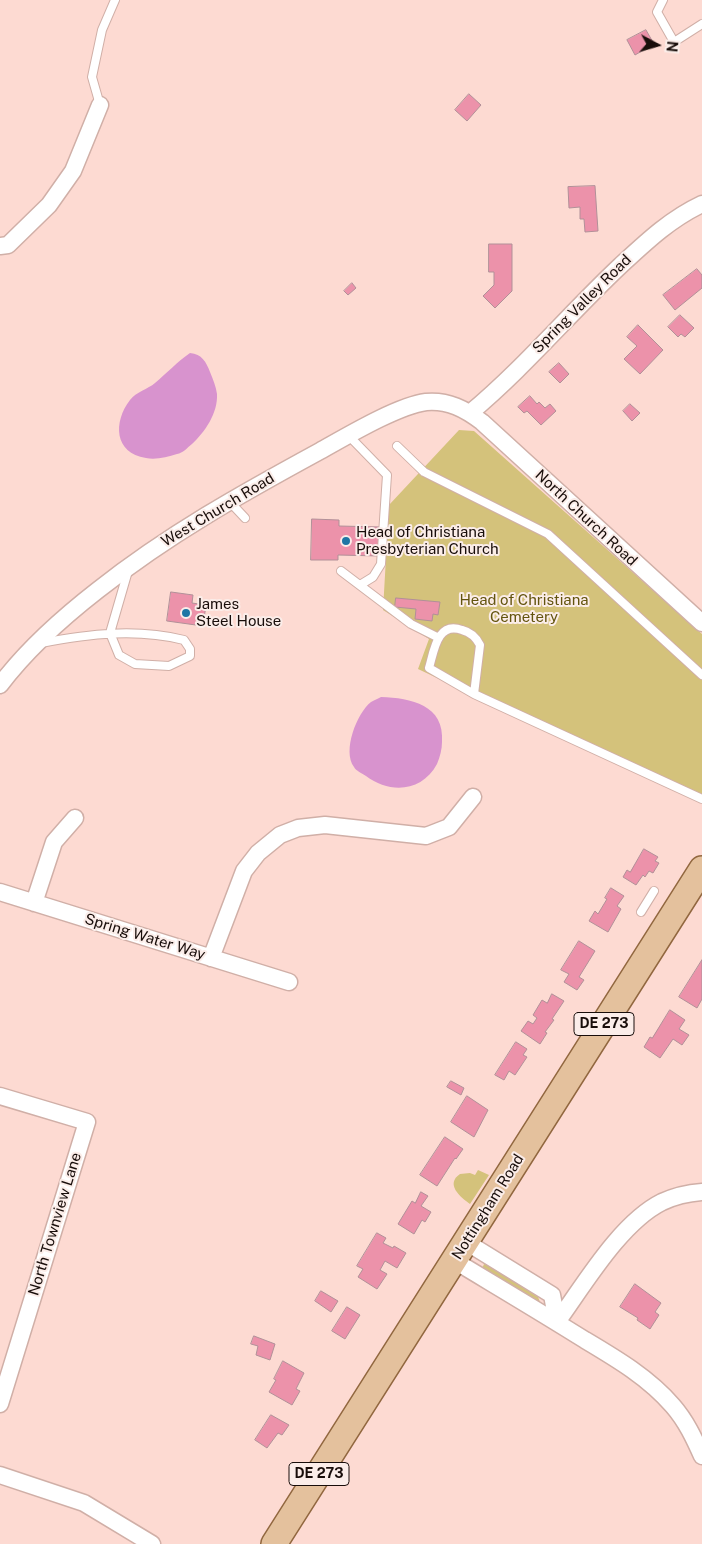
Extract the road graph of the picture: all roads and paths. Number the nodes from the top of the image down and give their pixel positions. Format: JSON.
{"nodes":[{"id":1,"x":115,"y":0,"type":"edge"},
{"id":2,"x":663,"y":0,"type":"edge"},
{"id":3,"x":702,"y":24,"type":"edge"},
{"id":4,"x":100,"y":106,"type":"joint"},
{"id":5,"x":702,"y":204,"type":"edge"},
{"id":6,"x":0,"y":246,"type":"edge"},
{"id":7,"x":470,"y":413,"type":"junction"},
{"id":8,"x":349,"y":436,"type":"junction"},
{"id":9,"x":397,"y":446,"type":"dead end"},
{"id":10,"x":229,"y":501,"type":"junction"},
{"id":11,"x":245,"y":518,"type":"dead end"},
{"id":12,"x":130,"y":565,"type":"junction"},
{"id":13,"x":341,"y":571,"type":"dead end"},
{"id":14,"x":360,"y":585,"type":"junction"},
{"id":15,"x":702,"y":623,"type":"edge"},
{"id":16,"x":110,"y":633,"type":"junction"},
{"id":17,"x":438,"y":638,"type":"junction"},
{"id":18,"x":34,"y":644,"type":"junction"},
{"id":19,"x":702,"y":675,"type":"edge"},
{"id":20,"x":0,"y":685,"type":"edge"},
{"id":21,"x":474,"y":694,"type":"junction"},
{"id":22,"x":473,"y":797,"type":"dead end"},
{"id":23,"x":702,"y":799,"type":"edge"},
{"id":24,"x":75,"y":818,"type":"dead end"},
{"id":25,"x":702,"y":870,"type":"edge"},
{"id":26,"x":654,"y":890,"type":"dead end"},
{"id":27,"x":0,"y":892,"type":"edge"},
{"id":28,"x":34,"y":903,"type":"junction"},
{"id":29,"x":640,"y":912,"type":"dead end"},
{"id":30,"x":211,"y":958,"type":"junction"},
{"id":31,"x":289,"y":982,"type":"dead end"},
{"id":32,"x":4,"y":1097,"type":"edge"},
{"id":33,"x":702,"y":1192,"type":"edge"},
{"id":34,"x":460,"y":1251,"type":"junction"},
{"id":35,"x":558,"y":1322,"type":"junction"},
{"id":36,"x":0,"y":1404,"type":"edge"},
{"id":37,"x":702,"y":1456,"type":"edge"},
{"id":38,"x":0,"y":1475,"type":"edge"},
{"id":39,"x":150,"y":1543,"type":"edge"},
{"id":40,"x":274,"y":1544,"type":"edge"}],
"edges":[{"from":1,"to":4,"type":"lane"},
{"from":2,"to":3,"type":"lane"},
{"from":4,"to":6,"type":"street"},
{"from":5,"to":7,"type":"street","name":"Spring Valley Road"},
{"from":7,"to":8,"type":"street","name":"West Church Road"},
{"from":7,"to":15,"type":"street","name":"North Church Road"},
{"from":8,"to":10,"type":"street","name":"West Church Road"},
{"from":8,"to":14,"type":"lane"},
{"from":9,"to":19,"type":"lane"},
{"from":10,"to":11,"type":"lane"},
{"from":10,"to":12,"type":"street","name":"West Church Road"},
{"from":12,"to":16,"type":"lane"},
{"from":12,"to":18,"type":"street","name":"West Church Road"},
{"from":13,"to":14,"type":"lane"},
{"from":14,"to":17,"type":"lane"},
{"from":16,"to":16,"type":"lane"},
{"from":16,"to":18,"type":"lane"},
{"from":17,"to":21,"type":"lane"},
{"from":17,"to":21,"type":"lane"},
{"from":18,"to":20,"type":"street","name":"West Church Road"},
{"from":21,"to":23,"type":"lane"},
{"from":22,"to":30,"type":"street"},
{"from":24,"to":28,"type":"street"},
{"from":25,"to":34,"type":"main road","name":"Nottingham Road","number":"DE 273"},
{"from":26,"to":29,"type":"lane"},
{"from":27,"to":28,"type":"street","name":"Spring Water Way"},
{"from":28,"to":30,"type":"street","name":"Spring Water Way"},
{"from":30,"to":31,"type":"street","name":"Spring Water Way"},
{"from":32,"to":36,"type":"street","name":"North Townview Lane"},
{"from":33,"to":35,"type":"street"},
{"from":34,"to":35,"type":"street"},
{"from":34,"to":35,"type":"street"},
{"from":34,"to":40,"type":"main road","name":"Nottingham Road","number":"DE 273"},
{"from":35,"to":37,"type":"street"},
{"from":38,"to":39,"type":"street"}]}
